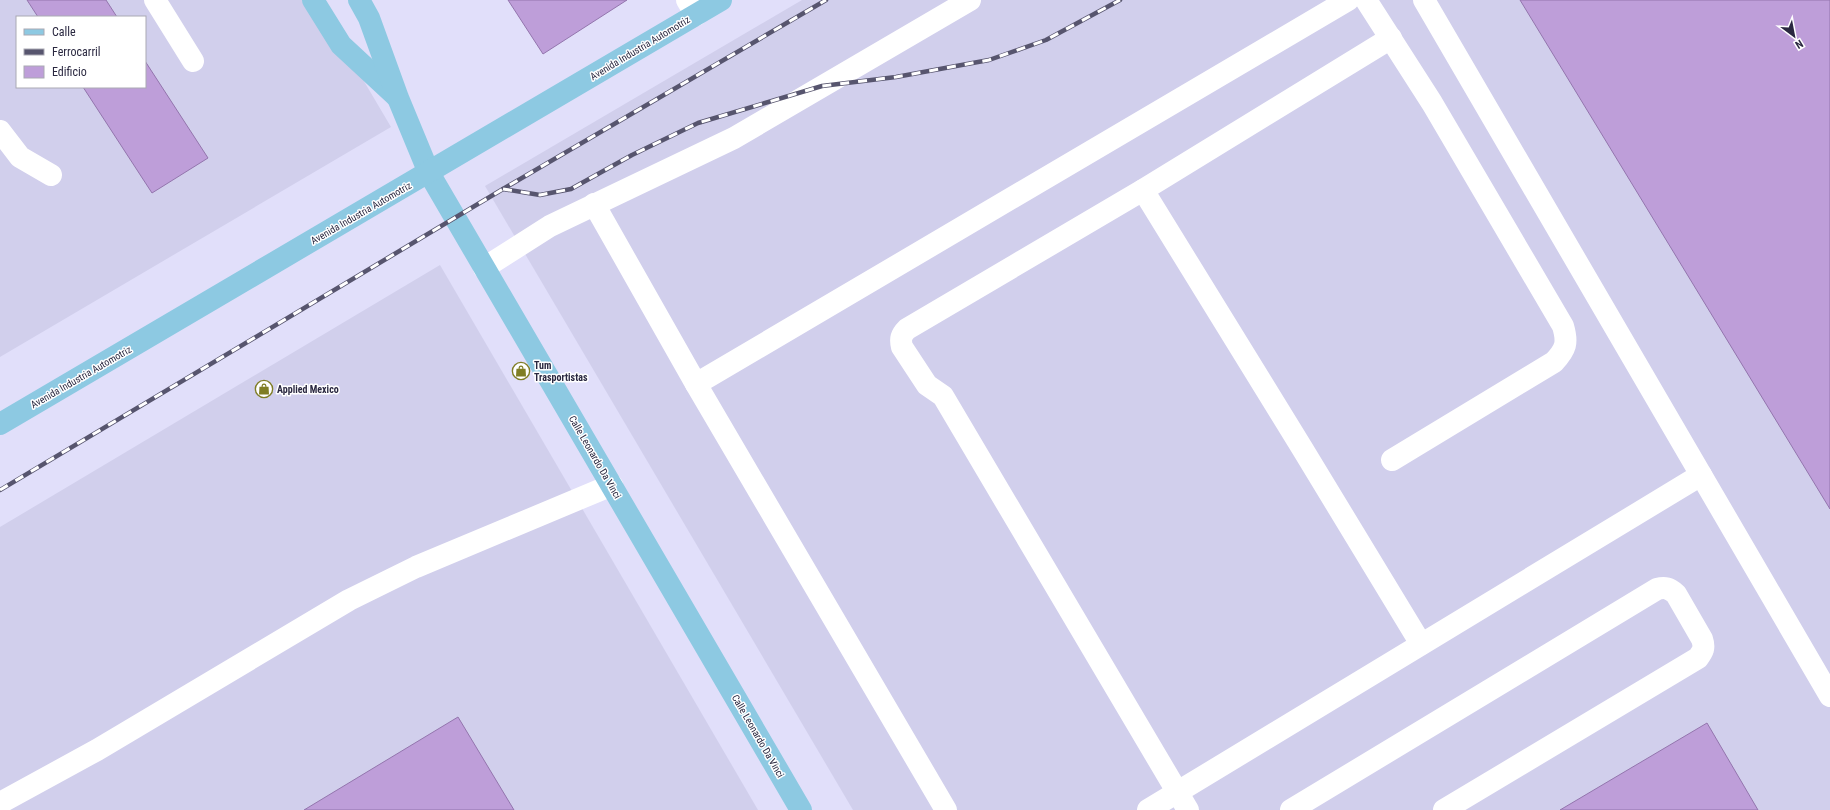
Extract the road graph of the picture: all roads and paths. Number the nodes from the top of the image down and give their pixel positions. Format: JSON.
{"nodes":[{"id":1,"x":155,"y":0,"type":"edge"},
{"id":2,"x":313,"y":0,"type":"edge"},
{"id":3,"x":359,"y":0,"type":"edge"},
{"id":4,"x":721,"y":0,"type":"edge"},
{"id":5,"x":970,"y":0,"type":"edge"},
{"id":6,"x":1348,"y":0,"type":"edge"},
{"id":7,"x":1366,"y":0,"type":"edge"},
{"id":8,"x":1424,"y":0,"type":"edge"},
{"id":9,"x":691,"y":7,"type":"edge"},
{"id":10,"x":1391,"y":38,"type":"junction"},
{"id":11,"x":193,"y":61,"type":"dead end"},
{"id":12,"x":398,"y":98,"type":"junction"},
{"id":13,"x":0,"y":131,"type":"edge"},
{"id":14,"x":429,"y":173,"type":"junction"},
{"id":15,"x":51,"y":175,"type":"dead end"},
{"id":16,"x":1143,"y":190,"type":"junction"},
{"id":17,"x":594,"y":204,"type":"junction"},
{"id":18,"x":484,"y":268,"type":"junction"},
{"id":19,"x":696,"y":384,"type":"junction"},
{"id":20,"x":0,"y":424,"type":"edge"},
{"id":21,"x":1392,"y":460,"type":"dead end"},
{"id":22,"x":1701,"y":475,"type":"junction"},
{"id":23,"x":612,"y":485,"type":"junction"},
{"id":24,"x":1421,"y":644,"type":"junction"},
{"id":25,"x":1830,"y":696,"type":"edge"},
{"id":26,"x":1182,"y":801,"type":"edge"},
{"id":27,"x":0,"y":803,"type":"edge"},
{"id":28,"x":801,"y":810,"type":"edge"},
{"id":29,"x":946,"y":810,"type":"edge"},
{"id":30,"x":1148,"y":810,"type":"edge"},
{"id":31,"x":1291,"y":810,"type":"edge"},
{"id":32,"x":1444,"y":810,"type":"edge"}],
"edges":[{"from":1,"to":11,"type":"lane"},
{"from":2,"to":12,"type":"main road","name":"Calle Leonardo Da Vinci"},
{"from":3,"to":12,"type":"main road","name":"Calle Leonardo Da Vinci"},
{"from":4,"to":9,"type":"main road","name":"Avenida Industria Automotriz"},
{"from":5,"to":17,"type":"lane"},
{"from":6,"to":19,"type":"lane"},
{"from":7,"to":10,"type":"lane"},
{"from":8,"to":22,"type":"lane"},
{"from":9,"to":14,"type":"main road","name":"Avenida Industria Automotriz"},
{"from":10,"to":16,"type":"lane"},
{"from":10,"to":21,"type":"lane"},
{"from":12,"to":14,"type":"main road","name":"Calle Leonardo Da Vinci"},
{"from":13,"to":15,"type":"lane"},
{"from":14,"to":18,"type":"main road","name":"Calle Leonardo Da Vinci"},
{"from":14,"to":20,"type":"main road","name":"Avenida Industria Automotriz"},
{"from":16,"to":24,"type":"lane"},
{"from":16,"to":26,"type":"lane"},
{"from":17,"to":18,"type":"lane"},
{"from":17,"to":19,"type":"lane"},
{"from":18,"to":23,"type":"main road","name":"Calle Leonardo Da Vinci"},
{"from":19,"to":29,"type":"lane"},
{"from":22,"to":24,"type":"lane"},
{"from":22,"to":25,"type":"lane"},
{"from":23,"to":27,"type":"lane"},
{"from":23,"to":28,"type":"main road","name":"Calle Leonardo Da Vinci"},
{"from":24,"to":26,"type":"lane"},
{"from":26,"to":30,"type":"lane"},
{"from":31,"to":32,"type":"lane"}]}
